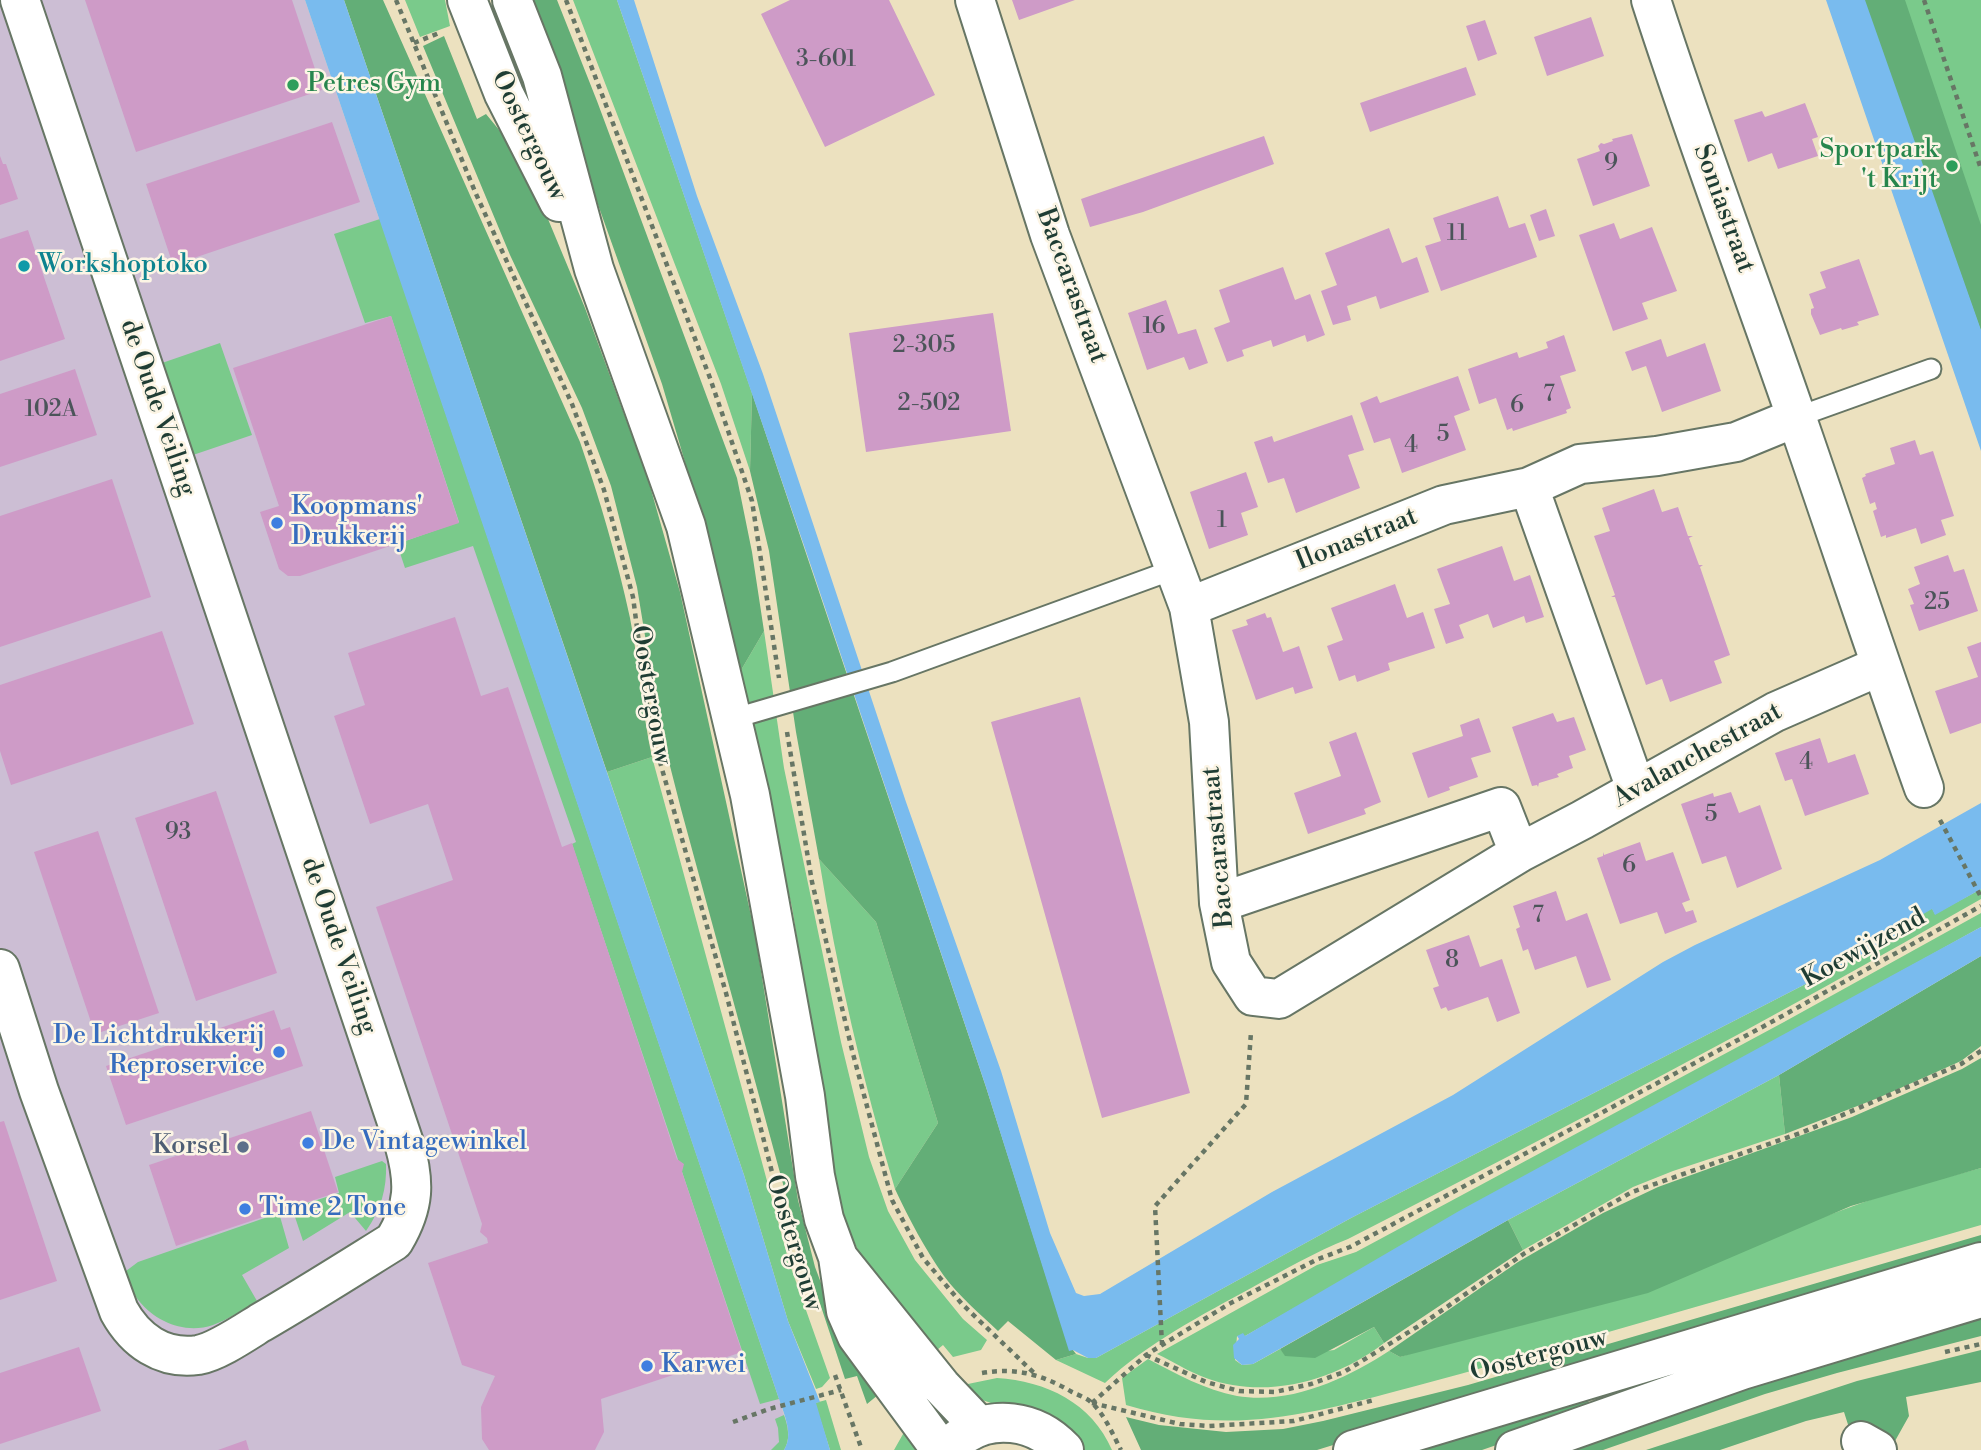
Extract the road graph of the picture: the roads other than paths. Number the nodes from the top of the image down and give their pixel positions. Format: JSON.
{"nodes":[{"id":1,"x":20,"y":0,"type":"edge"},
{"id":2,"x":467,"y":0,"type":"edge"},
{"id":3,"x":512,"y":0,"type":"edge"},
{"id":4,"x":975,"y":0,"type":"edge"},
{"id":5,"x":1651,"y":0,"type":"edge"},
{"id":6,"x":594,"y":269,"type":"junction"},
{"id":7,"x":1931,"y":369,"type":"dead end"},
{"id":8,"x":1797,"y":417,"type":"junction"},
{"id":9,"x":1529,"y":487,"type":"junction"},
{"id":10,"x":1175,"y":569,"type":"junction"},
{"id":11,"x":1189,"y":607,"type":"junction"},
{"id":12,"x":1880,"y":667,"type":"junction"},
{"id":13,"x":733,"y":719,"type":"junction"},
{"id":14,"x":1636,"y":789,"type":"junction"},
{"id":15,"x":1930,"y":800,"type":"road end"},
{"id":16,"x":1519,"y":853,"type":"junction"},
{"id":17,"x":1219,"y":903,"type":"junction"},
{"id":18,"x":0,"y":969,"type":"edge"},
{"id":19,"x":1253,"y":996,"type":"joint"},
{"id":20,"x":838,"y":1257,"type":"junction"},
{"id":21,"x":1981,"y":1262,"type":"edge"},
{"id":22,"x":1981,"y":1298,"type":"edge"},
{"id":23,"x":979,"y":1426,"type":"junction"},
{"id":24,"x":941,"y":1450,"type":"edge"},
{"id":25,"x":947,"y":1450,"type":"edge"},
{"id":26,"x":1064,"y":1450,"type":"edge"},
{"id":27,"x":1353,"y":1450,"type":"edge"},
{"id":28,"x":1515,"y":1450,"type":"edge"}],
"edges":[{"from":1,"to":18,"type":"street","name":"de Oude Veiling"},
{"from":2,"to":6,"type":"street","name":"Oostergouw"},
{"from":3,"to":6,"type":"street","name":"Oostergouw"},
{"from":4,"to":10,"type":"street","name":"Baccarastraat"},
{"from":5,"to":8,"type":"street","name":"Soniastraat"},
{"from":6,"to":13,"type":"street","name":"Oostergouw"},
{"from":7,"to":8,"type":"lane"},
{"from":8,"to":9,"type":"street","name":"Ilonastraat"},
{"from":8,"to":12,"type":"street","name":"Soniastraat"},
{"from":9,"to":11,"type":"street","name":"Ilonastraat"},
{"from":9,"to":14,"type":"street"},
{"from":10,"to":11,"type":"street","name":"Baccarastraat"},
{"from":10,"to":13,"type":"lane"},
{"from":11,"to":17,"type":"street","name":"Baccarastraat"},
{"from":12,"to":14,"type":"street","name":"Avalanchestraat"},
{"from":12,"to":15,"type":"street","name":"Soniastraat"},
{"from":13,"to":20,"type":"street","name":"Oostergouw"},
{"from":14,"to":16,"type":"street","name":"Avalanchestraat"},
{"from":16,"to":17,"type":"street"},
{"from":16,"to":19,"type":"street","name":"Avalanchestraat"},
{"from":17,"to":19,"type":"street","name":"Baccarastraat"},
{"from":20,"to":23,"type":"street","name":"Oostergouw"},
{"from":20,"to":24,"type":"street","name":"Oostergouw"},
{"from":21,"to":27,"type":"street","name":"Oostergouw"},
{"from":22,"to":28,"type":"street"},
{"from":23,"to":25,"type":"street"},
{"from":23,"to":26,"type":"street"}]}
